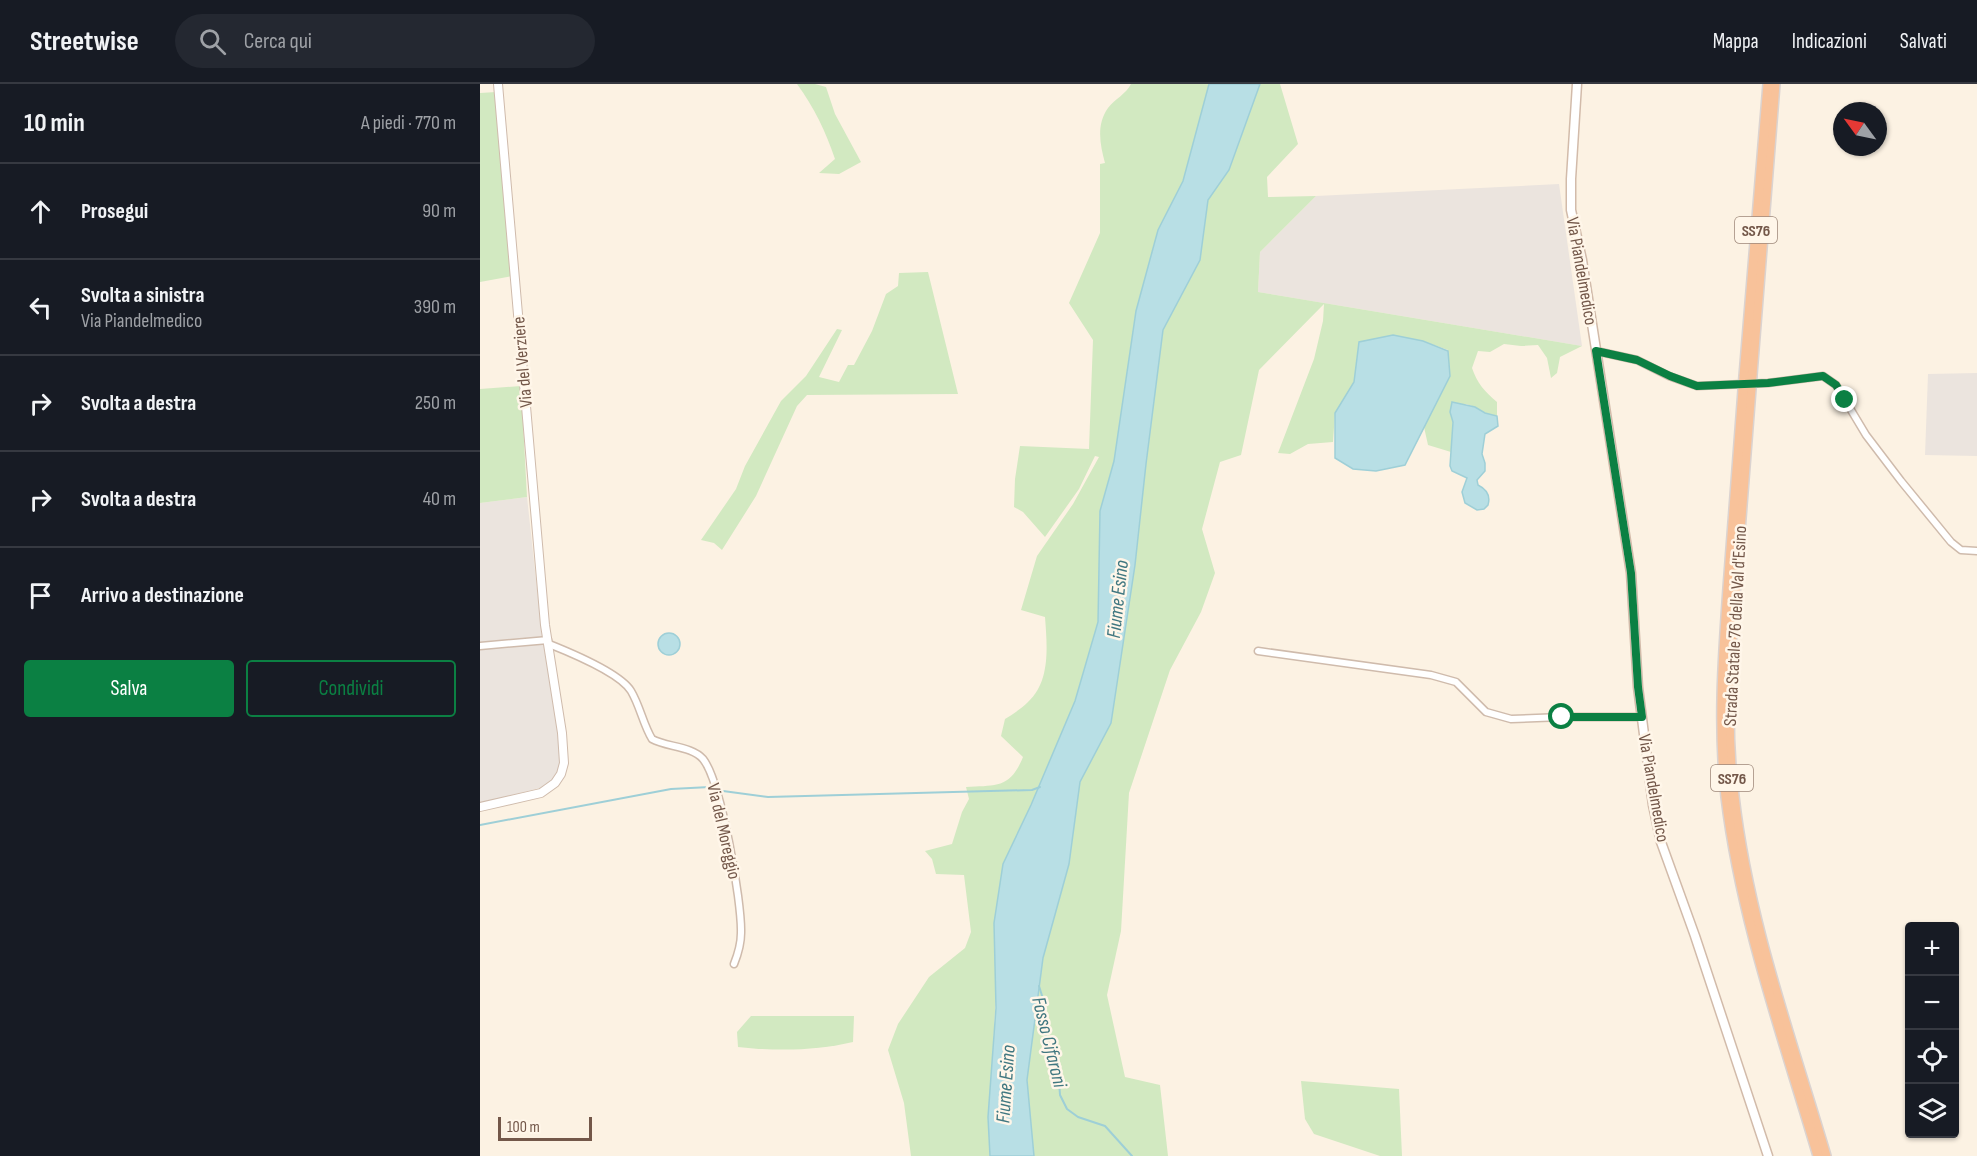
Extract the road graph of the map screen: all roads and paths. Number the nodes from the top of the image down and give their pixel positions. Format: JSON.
{"nodes":[{"id":1,"x":498,"y":84,"type":"edge"},
{"id":2,"x":1577,"y":84,"type":"edge"},
{"id":3,"x":1768,"y":84,"type":"edge"},
{"id":4,"x":1775,"y":84,"type":"edge"},
{"id":5,"x":1596,"y":351,"type":"junction"},
{"id":6,"x":1748,"y":376,"type":"junction"},
{"id":7,"x":1747,"y":389,"type":"junction"},
{"id":8,"x":1977,"y":550,"type":"edge"},
{"id":9,"x":548,"y":642,"type":"junction"},
{"id":10,"x":480,"y":646,"type":"edge"},
{"id":11,"x":1258,"y":651,"type":"dead end"},
{"id":12,"x":1642,"y":717,"type":"junction"},
{"id":13,"x":480,"y":807,"type":"edge"},
{"id":14,"x":734,"y":964,"type":"dead end"},
{"id":15,"x":1768,"y":1156,"type":"edge"},
{"id":16,"x":1818,"y":1156,"type":"edge"},
{"id":17,"x":1826,"y":1156,"type":"edge"}],
"edges":[{"from":1,"to":9,"type":"street","name":"Via del Verziere"},
{"from":2,"to":5,"type":"main road","name":"Via Piandelmedico"},
{"from":3,"to":6,"type":"highway","name":"Strada Statale 76 della Val d'Esino","number":"SS76"},
{"from":4,"to":6,"type":"highway","name":"Strada Statale 76 della Val d'Esino","number":"SS76"},
{"from":5,"to":8,"type":"street"},
{"from":5,"to":12,"type":"main road","name":"Via Piandelmedico"},
{"from":6,"to":7,"type":"highway","name":"Strada Statale 76 della Val d'Esino","number":"SS76","bridge":true},
{"from":7,"to":16,"type":"highway","name":"Strada Statale 76 della Val d'Esino","number":"SS76"},
{"from":7,"to":17,"type":"highway","name":"Strada Statale 76 della Val d'Esino","number":"SS76"},
{"from":9,"to":10,"type":"street"},
{"from":9,"to":13,"type":"street"},
{"from":9,"to":14,"type":"street","name":"Via del Moreggio"},
{"from":11,"to":12,"type":"street"},
{"from":12,"to":15,"type":"main road","name":"Via Piandelmedico"}]}
